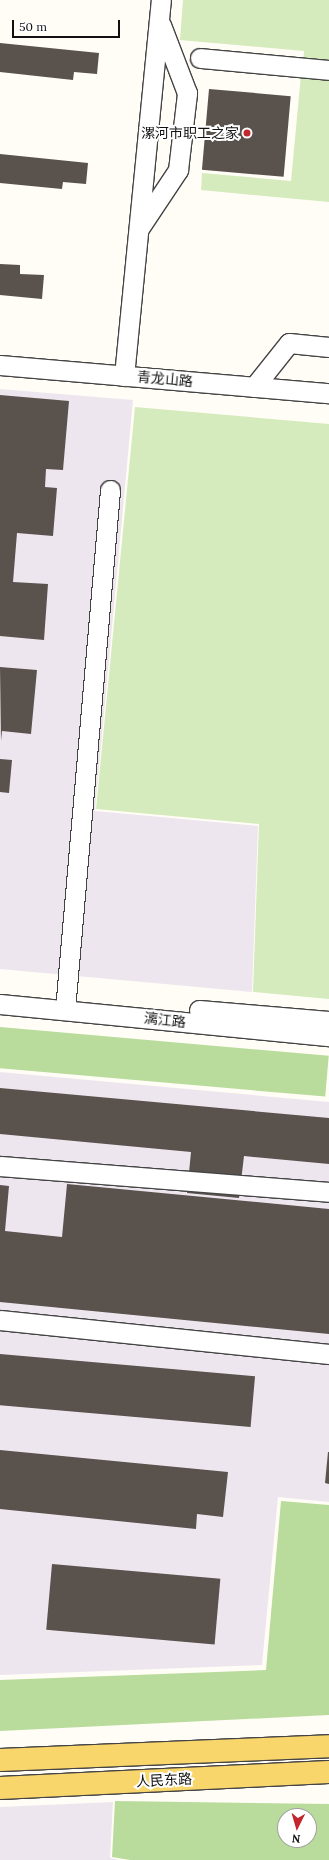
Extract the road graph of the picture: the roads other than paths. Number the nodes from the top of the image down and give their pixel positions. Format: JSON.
{"nodes":[{"id":1,"x":161,"y":0,"type":"edge"},
{"id":2,"x":159,"y":22,"type":"junction"},
{"id":3,"x":200,"y":58,"type":"dead end"},
{"id":4,"x":329,"y":70,"type":"edge"},
{"id":5,"x":138,"y":231,"type":"junction"},
{"id":6,"x":329,"y":347,"type":"edge"},
{"id":7,"x":0,"y":365,"type":"edge"},
{"id":8,"x":124,"y":376,"type":"junction"},
{"id":9,"x":254,"y":387,"type":"junction"},
{"id":10,"x":329,"y":393,"type":"edge"},
{"id":11,"x":110,"y":490,"type":"dead end"},
{"id":12,"x":0,"y":992,"type":"edge"},
{"id":13,"x":0,"y":1004,"type":"edge"},
{"id":14,"x":66,"y":1004,"type":"junction"},
{"id":15,"x":329,"y":1021,"type":"edge"},
{"id":16,"x":329,"y":1036,"type":"edge"},
{"id":17,"x":0,"y":1166,"type":"edge"},
{"id":18,"x":329,"y":1192,"type":"edge"},
{"id":19,"x":0,"y":1320,"type":"edge"},
{"id":20,"x":329,"y":1354,"type":"edge"},
{"id":21,"x":329,"y":1746,"type":"edge"},
{"id":22,"x":0,"y":1760,"type":"edge"},
{"id":23,"x":329,"y":1772,"type":"edge"},
{"id":24,"x":0,"y":1788,"type":"edge"}],
"edges":[{"from":1,"to":2,"type":"street"},
{"from":2,"to":5,"type":"street"},
{"from":2,"to":5,"type":"street"},
{"from":3,"to":4,"type":"street"},
{"from":5,"to":8,"type":"street"},
{"from":6,"to":9,"type":"street"},
{"from":7,"to":8,"type":"street","name":"青龙山路"},
{"from":8,"to":9,"type":"street","name":"青龙山路"},
{"from":9,"to":10,"type":"street","name":"青龙山路"},
{"from":11,"to":14,"type":"street"},
{"from":12,"to":14,"type":"street","name":"漓江路"},
{"from":13,"to":14,"type":"street","name":"漓江路"},
{"from":14,"to":15,"type":"street","name":"漓江路"},
{"from":14,"to":16,"type":"street","name":"漓江路"},
{"from":17,"to":18,"type":"street"},
{"from":19,"to":20,"type":"street"},
{"from":21,"to":22,"type":"main road","name":"人民东路"},
{"from":23,"to":24,"type":"main road","name":"人民东路"}]}
